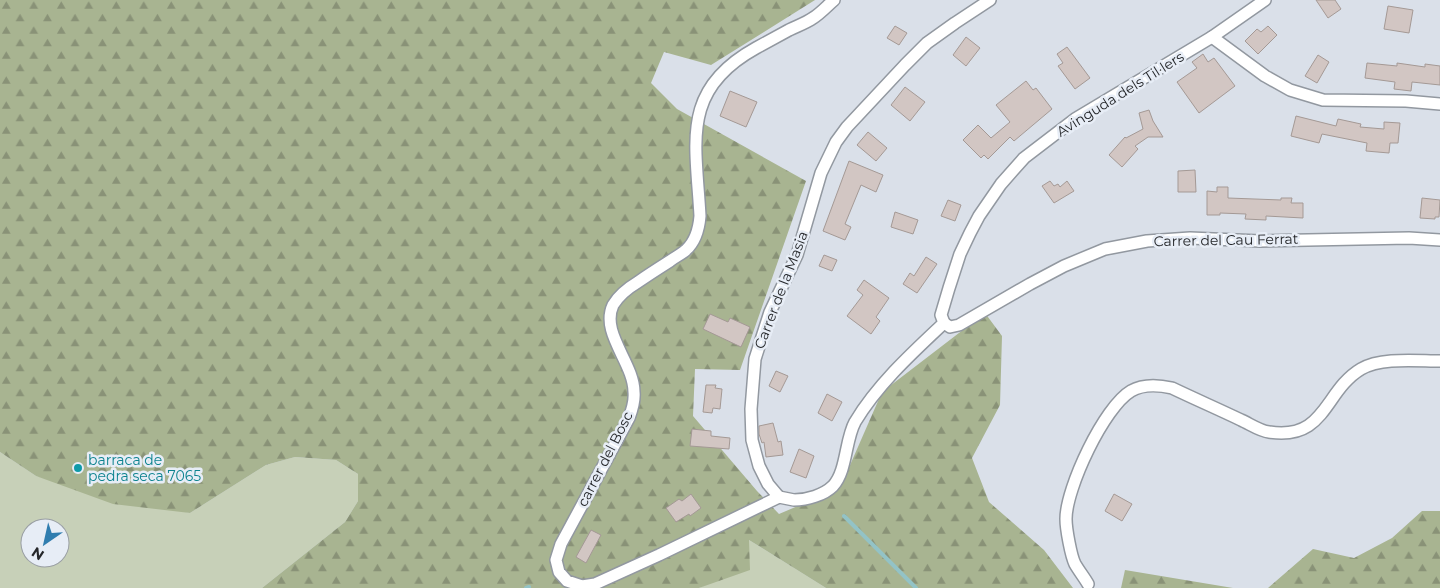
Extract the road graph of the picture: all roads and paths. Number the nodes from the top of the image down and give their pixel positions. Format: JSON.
{"nodes":[{"id":1,"x":834,"y":0,"type":"edge"},
{"id":2,"x":990,"y":0,"type":"edge"},
{"id":3,"x":1265,"y":0,"type":"edge"},
{"id":4,"x":1212,"y":37,"type":"junction"},
{"id":5,"x":1440,"y":104,"type":"edge"},
{"id":6,"x":1440,"y":240,"type":"edge"},
{"id":7,"x":944,"y":322,"type":"junction"},
{"id":8,"x":1440,"y":361,"type":"edge"},
{"id":9,"x":779,"y":497,"type":"junction"},
{"id":10,"x":1088,"y":584,"type":"dead end"}],
"edges":[{"from":1,"to":9,"type":"street","name":"carrer del Bosc"},
{"from":2,"to":9,"type":"street","name":"Carrer de la Masia"},
{"from":3,"to":4,"type":"street","name":"Avinguda dels Til·lers"},
{"from":4,"to":5,"type":"street"},
{"from":4,"to":7,"type":"street","name":"Avinguda dels Til·lers"},
{"from":6,"to":7,"type":"street","name":"Carrer del Cau Ferrat"},
{"from":7,"to":9,"type":"street"},
{"from":8,"to":10,"type":"street"}]}
